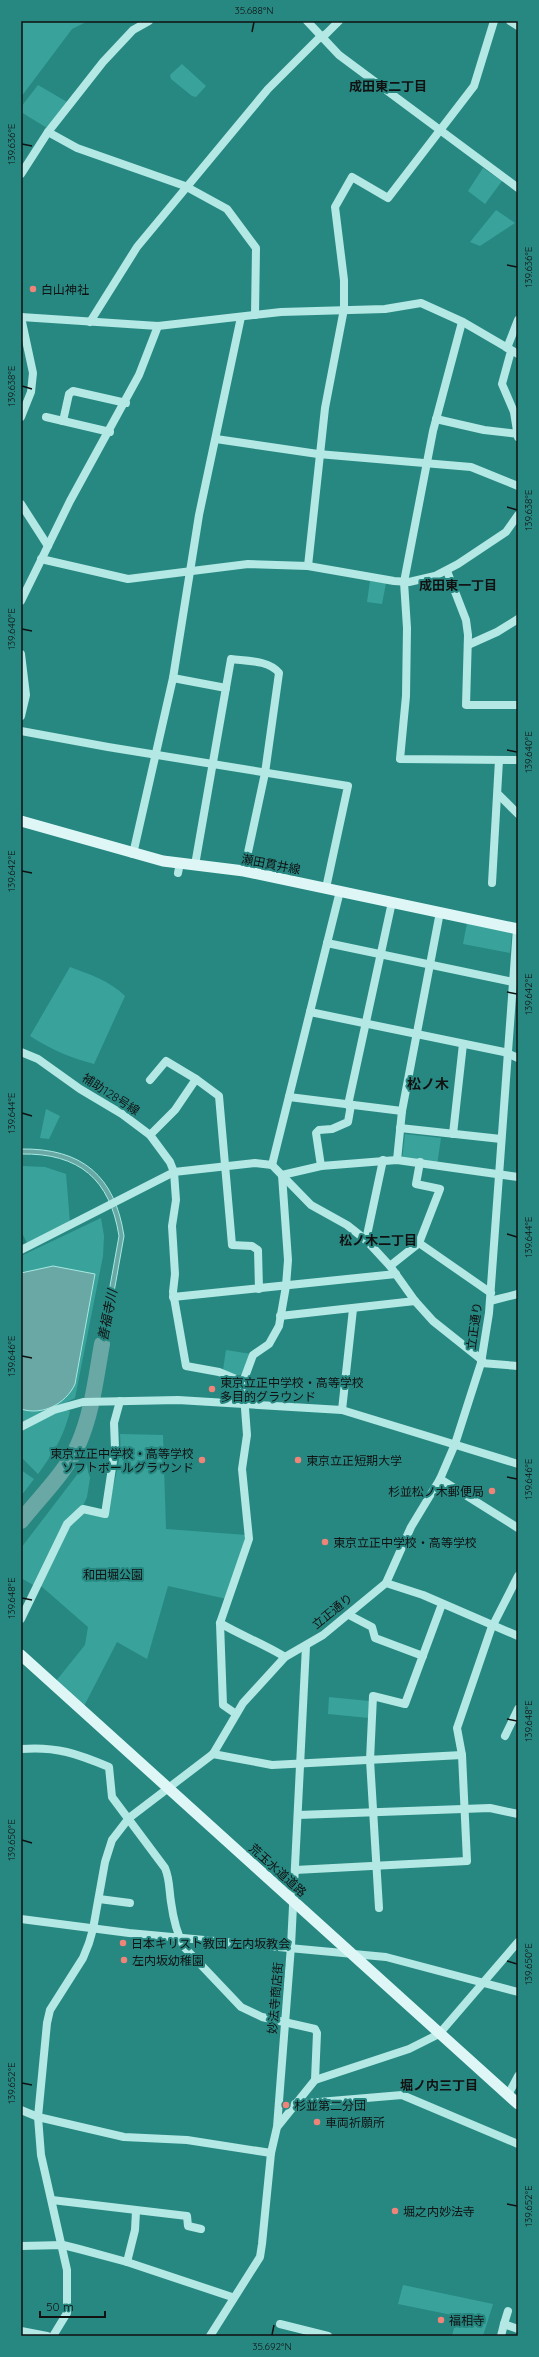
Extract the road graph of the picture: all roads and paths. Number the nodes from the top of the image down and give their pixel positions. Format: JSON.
{"nodes":[{"id":1,"x":149,"y":21,"type":"edge"},
{"id":2,"x":307,"y":21,"type":"edge"},
{"id":3,"x":339,"y":21,"type":"edge"},
{"id":4,"x":494,"y":21,"type":"edge"},
{"id":5,"x":510,"y":21,"type":"edge"},
{"id":6,"x":518,"y":26,"type":"edge"},
{"id":7,"x":322,"y":37,"type":"junction"},
{"id":8,"x":439,"y":130,"type":"junction"},
{"id":9,"x":48,"y":132,"type":"junction"},
{"id":10,"x":21,"y":174,"type":"edge"},
{"id":11,"x":185,"y":186,"type":"junction"},
{"id":12,"x":518,"y":188,"type":"edge"},
{"id":13,"x":344,"y":309,"type":"junction"},
{"id":14,"x":256,"y":315,"type":"junction"},
{"id":15,"x":21,"y":317,"type":"edge"},
{"id":16,"x":241,"y":317,"type":"junction"},
{"id":17,"x":518,"y":320,"type":"edge"},
{"id":18,"x":90,"y":322,"type":"junction"},
{"id":19,"x":462,"y":322,"type":"junction"},
{"id":20,"x":158,"y":326,"type":"junction"},
{"id":21,"x":512,"y":351,"type":"edge"},
{"id":22,"x":126,"y":403,"type":"junction"},
{"id":23,"x":21,"y":417,"type":"edge"},
{"id":24,"x":46,"y":417,"type":"dead end"},
{"id":25,"x":436,"y":419,"type":"junction"},
{"id":26,"x":63,"y":421,"type":"junction"},
{"id":27,"x":110,"y":432,"type":"junction"},
{"id":28,"x":518,"y":435,"type":"edge"},
{"id":29,"x":216,"y":439,"type":"junction"},
{"id":30,"x":318,"y":454,"type":"junction"},
{"id":31,"x":427,"y":462,"type":"junction"},
{"id":32,"x":518,"y":486,"type":"edge"},
{"id":33,"x":21,"y":504,"type":"edge"},
{"id":34,"x":518,"y":515,"type":"edge"},
{"id":35,"x":48,"y":546,"type":"junction"},
{"id":36,"x":41,"y":559,"type":"junction"},
{"id":37,"x":308,"y":566,"type":"junction"},
{"id":38,"x":189,"y":571,"type":"junction"},
{"id":39,"x":447,"y":571,"type":"junction"},
{"id":40,"x":404,"y":582,"type":"junction"},
{"id":41,"x":21,"y":601,"type":"edge"},
{"id":42,"x":518,"y":619,"type":"edge"},
{"id":43,"x":468,"y":645,"type":"junction"},
{"id":44,"x":21,"y":654,"type":"edge"},
{"id":45,"x":173,"y":678,"type":"junction"},
{"id":46,"x":226,"y":688,"type":"junction"},
{"id":47,"x":518,"y":705,"type":"edge"},
{"id":48,"x":21,"y":716,"type":"edge"},
{"id":49,"x":21,"y":731,"type":"edge"},
{"id":50,"x":155,"y":755,"type":"junction"},
{"id":51,"x":499,"y":760,"type":"junction"},
{"id":52,"x":518,"y":760,"type":"edge"},
{"id":53,"x":212,"y":764,"type":"junction"},
{"id":54,"x":265,"y":773,"type":"junction"},
{"id":55,"x":498,"y":794,"type":"junction"},
{"id":56,"x":518,"y":814,"type":"edge"},
{"id":57,"x":21,"y":821,"type":"edge"},
{"id":58,"x":133,"y":854,"type":"junction"},
{"id":59,"x":195,"y":865,"type":"junction"},
{"id":60,"x":244,"y":871,"type":"junction"},
{"id":61,"x":492,"y":883,"type":"dead end"},
{"id":62,"x":326,"y":888,"type":"junction"},
{"id":63,"x":340,"y":891,"type":"junction"},
{"id":64,"x":392,"y":902,"type":"junction"},
{"id":65,"x":440,"y":912,"type":"junction"},
{"id":66,"x":517,"y":928,"type":"edge"},
{"id":67,"x":327,"y":943,"type":"junction"},
{"id":68,"x":380,"y":954,"type":"junction"},
{"id":69,"x":431,"y":965,"type":"junction"},
{"id":70,"x":513,"y":982,"type":"junction"},
{"id":71,"x":310,"y":1012,"type":"junction"},
{"id":72,"x":365,"y":1025,"type":"junction"},
{"id":73,"x":418,"y":1036,"type":"junction"},
{"id":74,"x":463,"y":1044,"type":"junction"},
{"id":75,"x":21,"y":1052,"type":"edge"},
{"id":76,"x":508,"y":1055,"type":"junction"},
{"id":77,"x":518,"y":1058,"type":"edge"},
{"id":78,"x":196,"y":1079,"type":"junction"},
{"id":79,"x":150,"y":1080,"type":"dead end"},
{"id":80,"x":289,"y":1097,"type":"junction"},
{"id":81,"x":349,"y":1105,"type":"junction"},
{"id":82,"x":402,"y":1111,"type":"junction"},
{"id":83,"x":400,"y":1128,"type":"junction"},
{"id":84,"x":453,"y":1134,"type":"junction"},
{"id":85,"x":150,"y":1135,"type":"junction"},
{"id":86,"x":501,"y":1139,"type":"junction"},
{"id":87,"x":383,"y":1160,"type":"junction"},
{"id":88,"x":397,"y":1160,"type":"junction"},
{"id":89,"x":420,"y":1162,"type":"junction"},
{"id":90,"x":272,"y":1165,"type":"junction"},
{"id":91,"x":226,"y":1166,"type":"junction"},
{"id":92,"x":321,"y":1166,"type":"junction"},
{"id":93,"x":174,"y":1172,"type":"junction"},
{"id":94,"x":499,"y":1174,"type":"junction"},
{"id":95,"x":282,"y":1175,"type":"junction"},
{"id":96,"x":518,"y":1178,"type":"edge"},
{"id":97,"x":366,"y":1240,"type":"junction"},
{"id":98,"x":418,"y":1243,"type":"junction"},
{"id":99,"x":21,"y":1250,"type":"edge"},
{"id":100,"x":390,"y":1266,"type":"junction"},
{"id":101,"x":396,"y":1274,"type":"junction"},
{"id":102,"x":286,"y":1286,"type":"junction"},
{"id":103,"x":259,"y":1289,"type":"junction"},
{"id":104,"x":518,"y":1294,"type":"edge"},
{"id":105,"x":173,"y":1297,"type":"junction"},
{"id":106,"x":491,"y":1297,"type":"junction"},
{"id":107,"x":415,"y":1301,"type":"junction"},
{"id":108,"x":353,"y":1309,"type":"junction"},
{"id":109,"x":280,"y":1316,"type":"junction"},
{"id":110,"x":481,"y":1362,"type":"junction"},
{"id":111,"x":518,"y":1366,"type":"edge"},
{"id":112,"x":244,"y":1382,"type":"junction"},
{"id":113,"x":120,"y":1401,"type":"junction"},
{"id":114,"x":243,"y":1405,"type":"junction"},
{"id":115,"x":342,"y":1410,"type":"junction"},
{"id":116,"x":21,"y":1427,"type":"edge"},
{"id":117,"x":455,"y":1444,"type":"junction"},
{"id":118,"x":518,"y":1464,"type":"edge"},
{"id":119,"x":440,"y":1479,"type":"junction"},
{"id":120,"x":518,"y":1528,"type":"edge"},
{"id":121,"x":518,"y":1576,"type":"edge"},
{"id":122,"x":386,"y":1583,"type":"junction"},
{"id":123,"x":442,"y":1604,"type":"junction"},
{"id":124,"x":349,"y":1615,"type":"junction"},
{"id":125,"x":21,"y":1619,"type":"edge"},
{"id":126,"x":220,"y":1623,"type":"junction"},
{"id":127,"x":494,"y":1624,"type":"junction"},
{"id":128,"x":518,"y":1636,"type":"edge"},
{"id":129,"x":306,"y":1646,"type":"junction"},
{"id":130,"x":21,"y":1655,"type":"edge"},
{"id":131,"x":285,"y":1656,"type":"junction"},
{"id":132,"x":423,"y":1656,"type":"junction"},
{"id":133,"x":518,"y":1709,"type":"edge"},
{"id":134,"x":236,"y":1714,"type":"junction"},
{"id":135,"x":505,"y":1736,"type":"dead end"},
{"id":136,"x":21,"y":1749,"type":"edge"},
{"id":137,"x":213,"y":1754,"type":"junction"},
{"id":138,"x":462,"y":1755,"type":"junction"},
{"id":139,"x":370,"y":1760,"type":"junction"},
{"id":140,"x":300,"y":1764,"type":"junction"},
{"id":141,"x":170,"y":1788,"type":"junction"},
{"id":142,"x":466,"y":1809,"type":"junction"},
{"id":143,"x":372,"y":1812,"type":"junction"},
{"id":144,"x":518,"y":1814,"type":"edge"},
{"id":145,"x":298,"y":1815,"type":"junction"},
{"id":146,"x":129,"y":1818,"type":"junction"},
{"id":147,"x":375,"y":1864,"type":"junction"},
{"id":148,"x":296,"y":1870,"type":"junction"},
{"id":149,"x":99,"y":1899,"type":"junction"},
{"id":150,"x":293,"y":1901,"type":"junction"},
{"id":151,"x":130,"y":1903,"type":"dead end"},
{"id":152,"x":379,"y":1908,"type":"dead end"},
{"id":153,"x":21,"y":1919,"type":"edge"},
{"id":154,"x":93,"y":1929,"type":"junction"},
{"id":155,"x":179,"y":1937,"type":"junction"},
{"id":156,"x":518,"y":1942,"type":"edge"},
{"id":157,"x":291,"y":1946,"type":"junction"},
{"id":158,"x":349,"y":1952,"type":"junction"},
{"id":159,"x":482,"y":1984,"type":"junction"},
{"id":160,"x":518,"y":1992,"type":"edge"},
{"id":161,"x":285,"y":2023,"type":"junction"},
{"id":162,"x":439,"y":2034,"type":"junction"},
{"id":163,"x":518,"y":2076,"type":"edge"},
{"id":164,"x":315,"y":2080,"type":"junction"},
{"id":165,"x":508,"y":2095,"type":"junction"},
{"id":166,"x":295,"y":2104,"type":"junction"},
{"id":167,"x":518,"y":2104,"type":"edge"},
{"id":168,"x":21,"y":2110,"type":"edge"},
{"id":169,"x":38,"y":2117,"type":"junction"},
{"id":170,"x":277,"y":2126,"type":"junction"},
{"id":171,"x":518,"y":2144,"type":"edge"},
{"id":172,"x":271,"y":2152,"type":"junction"},
{"id":173,"x":52,"y":2200,"type":"junction"},
{"id":174,"x":136,"y":2211,"type":"junction"},
{"id":175,"x":201,"y":2229,"type":"dead end"},
{"id":176,"x":63,"y":2245,"type":"junction"},
{"id":177,"x":21,"y":2246,"type":"edge"},
{"id":178,"x":127,"y":2262,"type":"junction"},
{"id":179,"x":232,"y":2297,"type":"junction"},
{"id":180,"x":508,"y":2311,"type":"dead end"},
{"id":181,"x":280,"y":2324,"type":"dead end"},
{"id":182,"x":504,"y":2324,"type":"junction"},
{"id":183,"x":518,"y":2329,"type":"edge"},
{"id":184,"x":21,"y":2331,"type":"edge"},
{"id":185,"x":47,"y":2336,"type":"edge"},
{"id":186,"x":53,"y":2336,"type":"edge"},
{"id":187,"x":210,"y":2336,"type":"edge"},
{"id":188,"x":328,"y":2336,"type":"edge"},
{"id":189,"x":500,"y":2336,"type":"edge"}],
"edges":[{"from":1,"to":9,"type":"street"},
{"from":2,"to":7,"type":"street"},
{"from":3,"to":7,"type":"street"},
{"from":4,"to":8,"type":"street"},
{"from":5,"to":6,"type":"street"},
{"from":7,"to":8,"type":"street"},
{"from":7,"to":11,"type":"street"},
{"from":8,"to":12,"type":"street"},
{"from":8,"to":13,"type":"street"},
{"from":9,"to":10,"type":"street"},
{"from":9,"to":11,"type":"street"},
{"from":11,"to":14,"type":"street"},
{"from":11,"to":18,"type":"street"},
{"from":13,"to":14,"type":"street"},
{"from":13,"to":19,"type":"street"},
{"from":13,"to":30,"type":"street"},
{"from":14,"to":16,"type":"street"},
{"from":15,"to":18,"type":"street"},
{"from":15,"to":23,"type":"street"},
{"from":16,"to":20,"type":"street"},
{"from":16,"to":29,"type":"street"},
{"from":17,"to":21,"type":"street"},
{"from":18,"to":20,"type":"street"},
{"from":19,"to":21,"type":"street"},
{"from":19,"to":25,"type":"street"},
{"from":20,"to":22,"type":"street"},
{"from":21,"to":28,"type":"street"},
{"from":22,"to":26,"type":"street"},
{"from":22,"to":27,"type":"street"},
{"from":24,"to":26,"type":"street"},
{"from":25,"to":28,"type":"street"},
{"from":25,"to":31,"type":"street"},
{"from":26,"to":27,"type":"street"},
{"from":27,"to":35,"type":"street"},
{"from":29,"to":30,"type":"street"},
{"from":29,"to":38,"type":"street"},
{"from":30,"to":31,"type":"street"},
{"from":30,"to":37,"type":"street"},
{"from":31,"to":32,"type":"street"},
{"from":31,"to":40,"type":"street"},
{"from":33,"to":35,"type":"street"},
{"from":34,"to":39,"type":"street"},
{"from":35,"to":36,"type":"street"},
{"from":36,"to":38,"type":"street"},
{"from":36,"to":41,"type":"street"},
{"from":37,"to":38,"type":"street"},
{"from":37,"to":40,"type":"street"},
{"from":38,"to":45,"type":"street"},
{"from":39,"to":40,"type":"street"},
{"from":39,"to":43,"type":"street"},
{"from":40,"to":51,"type":"street"},
{"from":42,"to":43,"type":"street"},
{"from":43,"to":47,"type":"street"},
{"from":44,"to":48,"type":"street"},
{"from":45,"to":46,"type":"street"},
{"from":45,"to":50,"type":"street"},
{"from":46,"to":53,"type":"street"},
{"from":46,"to":54,"type":"street"},
{"from":49,"to":50,"type":"street"},
{"from":50,"to":53,"type":"street"},
{"from":50,"to":58,"type":"street"},
{"from":51,"to":52,"type":"street"},
{"from":51,"to":55,"type":"street"},
{"from":53,"to":54,"type":"street"},
{"from":53,"to":59,"type":"street"},
{"from":54,"to":60,"type":"street"},
{"from":54,"to":62,"type":"street"},
{"from":55,"to":56,"type":"street"},
{"from":55,"to":61,"type":"street"},
{"from":57,"to":58,"type":"main road","name":"瀬田貫井線"},
{"from":58,"to":59,"type":"main road","name":"瀬田貫井線"},
{"from":59,"to":60,"type":"main road","name":"瀬田貫井線"},
{"from":60,"to":62,"type":"main road","name":"瀬田貫井線"},
{"from":62,"to":63,"type":"main road","name":"瀬田貫井線"},
{"from":63,"to":64,"type":"main road","name":"瀬田貫井線"},
{"from":63,"to":67,"type":"street"},
{"from":64,"to":65,"type":"main road","name":"瀬田貫井線"},
{"from":64,"to":68,"type":"street"},
{"from":65,"to":66,"type":"main road","name":"瀬田貫井線"},
{"from":65,"to":69,"type":"street"},
{"from":66,"to":70,"type":"street","name":"立正通り"},
{"from":67,"to":68,"type":"street"},
{"from":67,"to":71,"type":"street"},
{"from":68,"to":69,"type":"street"},
{"from":68,"to":72,"type":"street"},
{"from":69,"to":70,"type":"street"},
{"from":69,"to":73,"type":"street"},
{"from":70,"to":76,"type":"street","name":"立正通り"},
{"from":71,"to":72,"type":"street"},
{"from":71,"to":80,"type":"street"},
{"from":72,"to":73,"type":"street"},
{"from":72,"to":81,"type":"street"},
{"from":73,"to":74,"type":"street"},
{"from":73,"to":82,"type":"street"},
{"from":74,"to":76,"type":"street"},
{"from":74,"to":84,"type":"street"},
{"from":75,"to":85,"type":"street","name":"補助128号線"},
{"from":76,"to":77,"type":"street"},
{"from":76,"to":86,"type":"street","name":"立正通り"},
{"from":78,"to":79,"type":"street"},
{"from":78,"to":85,"type":"street"},
{"from":78,"to":91,"type":"street"},
{"from":80,"to":81,"type":"street"},
{"from":80,"to":90,"type":"street"},
{"from":81,"to":82,"type":"street"},
{"from":81,"to":92,"type":"street"},
{"from":82,"to":83,"type":"street"},
{"from":83,"to":84,"type":"street"},
{"from":83,"to":88,"type":"street"},
{"from":84,"to":86,"type":"street"},
{"from":85,"to":93,"type":"street","name":"補助128号線"},
{"from":86,"to":94,"type":"street","name":"立正通り"},
{"from":87,"to":88,"type":"street"},
{"from":87,"to":92,"type":"street"},
{"from":87,"to":97,"type":"street"},
{"from":88,"to":89,"type":"street"},
{"from":89,"to":94,"type":"street"},
{"from":89,"to":98,"type":"street"},
{"from":90,"to":91,"type":"street"},
{"from":90,"to":95,"type":"street"},
{"from":91,"to":93,"type":"street"},
{"from":91,"to":103,"type":"street"},
{"from":92,"to":95,"type":"street"},
{"from":93,"to":99,"type":"street"},
{"from":93,"to":105,"type":"street"},
{"from":94,"to":96,"type":"street"},
{"from":94,"to":106,"type":"street","name":"立正通り"},
{"from":95,"to":97,"type":"street"},
{"from":95,"to":102,"type":"street"},
{"from":97,"to":100,"type":"street"},
{"from":98,"to":100,"type":"street"},
{"from":98,"to":106,"type":"street"},
{"from":100,"to":101,"type":"street"},
{"from":101,"to":102,"type":"street"},
{"from":101,"to":107,"type":"street"},
{"from":102,"to":103,"type":"street"},
{"from":102,"to":109,"type":"street"},
{"from":103,"to":105,"type":"street"},
{"from":104,"to":106,"type":"street"},
{"from":105,"to":112,"type":"street"},
{"from":106,"to":110,"type":"street","name":"立正通り"},
{"from":107,"to":108,"type":"street"},
{"from":107,"to":110,"type":"street"},
{"from":108,"to":109,"type":"street"},
{"from":108,"to":115,"type":"street"},
{"from":109,"to":112,"type":"street"},
{"from":110,"to":111,"type":"street"},
{"from":110,"to":117,"type":"street","name":"立正通り"},
{"from":112,"to":114,"type":"street"},
{"from":113,"to":114,"type":"street"},
{"from":113,"to":116,"type":"street"},
{"from":113,"to":125,"type":"street"},
{"from":114,"to":115,"type":"street"},
{"from":114,"to":126,"type":"street"},
{"from":115,"to":117,"type":"street"},
{"from":117,"to":118,"type":"street"},
{"from":117,"to":119,"type":"street","name":"立正通り"},
{"from":119,"to":120,"type":"street"},
{"from":119,"to":122,"type":"street","name":"立正通り"},
{"from":121,"to":127,"type":"street"},
{"from":122,"to":123,"type":"street"},
{"from":122,"to":124,"type":"street","name":"立正通り"},
{"from":123,"to":127,"type":"street"},
{"from":123,"to":132,"type":"street"},
{"from":124,"to":129,"type":"street","name":"立正通り"},
{"from":124,"to":132,"type":"street"},
{"from":126,"to":131,"type":"street"},
{"from":126,"to":134,"type":"street"},
{"from":127,"to":128,"type":"street"},
{"from":127,"to":138,"type":"street"},
{"from":129,"to":131,"type":"street","name":"立正通り"},
{"from":129,"to":140,"type":"street","name":"妙法寺商店街"},
{"from":130,"to":141,"type":"main road","name":"荒玉水道道路"},
{"from":131,"to":134,"type":"street"},
{"from":132,"to":139,"type":"street"},
{"from":133,"to":135,"type":"street"},
{"from":134,"to":137,"type":"street"},
{"from":136,"to":146,"type":"street"},
{"from":137,"to":140,"type":"street"},
{"from":137,"to":141,"type":"street"},
{"from":138,"to":139,"type":"street"},
{"from":138,"to":142,"type":"street"},
{"from":139,"to":140,"type":"street"},
{"from":139,"to":143,"type":"street"},
{"from":140,"to":145,"type":"street","name":"妙法寺商店街"},
{"from":141,"to":146,"type":"street"},
{"from":141,"to":150,"type":"main road","name":"荒玉水道道路"},
{"from":142,"to":143,"type":"street"},
{"from":142,"to":144,"type":"street"},
{"from":142,"to":147,"type":"street"},
{"from":143,"to":145,"type":"street"},
{"from":143,"to":147,"type":"street"},
{"from":145,"to":148,"type":"street","name":"妙法寺商店街"},
{"from":146,"to":149,"type":"street"},
{"from":146,"to":155,"type":"street"},
{"from":147,"to":148,"type":"street"},
{"from":147,"to":152,"type":"street"},
{"from":148,"to":150,"type":"street","name":"妙法寺商店街"},
{"from":149,"to":151,"type":"street"},
{"from":149,"to":154,"type":"street"},
{"from":150,"to":157,"type":"street","name":"妙法寺商店街"},
{"from":150,"to":158,"type":"main road","name":"荒玉水道道路"},
{"from":153,"to":154,"type":"street"},
{"from":154,"to":155,"type":"street"},
{"from":154,"to":169,"type":"street"},
{"from":155,"to":157,"type":"street"},
{"from":155,"to":161,"type":"street"},
{"from":156,"to":159,"type":"street"},
{"from":157,"to":158,"type":"street"},
{"from":157,"to":161,"type":"street","name":"妙法寺商店街"},
{"from":158,"to":159,"type":"street"},
{"from":158,"to":162,"type":"main road","name":"荒玉水道道路"},
{"from":159,"to":160,"type":"street"},
{"from":159,"to":162,"type":"street"},
{"from":161,"to":164,"type":"street"},
{"from":161,"to":170,"type":"street","name":"妙法寺商店街"},
{"from":162,"to":164,"type":"street"},
{"from":162,"to":165,"type":"main road","name":"荒玉水道道路"},
{"from":163,"to":165,"type":"street"},
{"from":164,"to":166,"type":"street"},
{"from":165,"to":167,"type":"main road","name":"荒玉水道道路"},
{"from":166,"to":170,"type":"street"},
{"from":166,"to":171,"type":"street"},
{"from":168,"to":169,"type":"street"},
{"from":169,"to":172,"type":"street"},
{"from":169,"to":173,"type":"street"},
{"from":170,"to":172,"type":"street","name":"妙法寺商店街"},
{"from":172,"to":179,"type":"street","name":"妙法寺商店街"},
{"from":173,"to":174,"type":"street"},
{"from":173,"to":176,"type":"street"},
{"from":174,"to":175,"type":"street"},
{"from":174,"to":178,"type":"street"},
{"from":176,"to":177,"type":"street"},
{"from":176,"to":178,"type":"street"},
{"from":176,"to":186,"type":"street"},
{"from":178,"to":179,"type":"street"},
{"from":179,"to":187,"type":"street","name":"妙法寺商店街"},
{"from":180,"to":182,"type":"street"},
{"from":181,"to":188,"type":"street"},
{"from":182,"to":183,"type":"street"},
{"from":182,"to":189,"type":"street"},
{"from":184,"to":185,"type":"street"}]}
